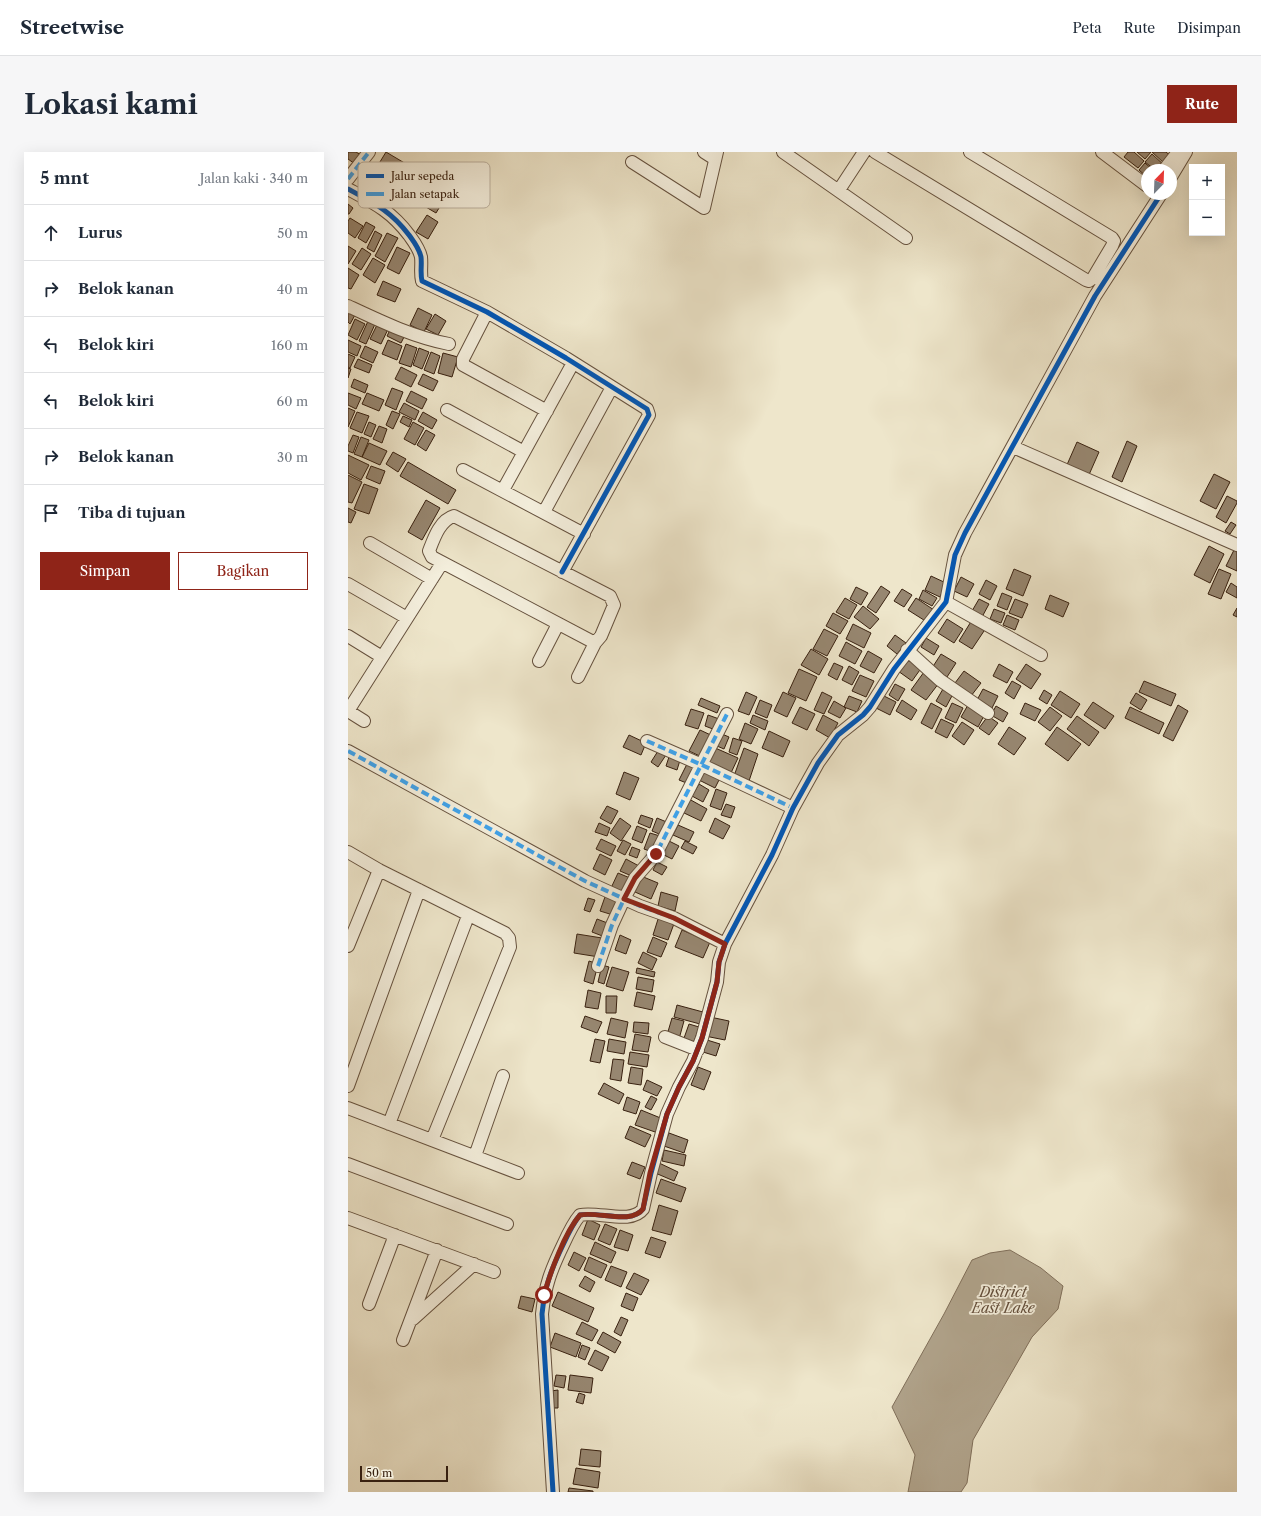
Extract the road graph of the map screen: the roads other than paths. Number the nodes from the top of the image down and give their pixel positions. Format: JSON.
{"nodes":[{"id":1,"x":369,"y":152,"type":"edge"},
{"id":2,"x":704,"y":152,"type":"edge"},
{"id":3,"x":783,"y":152,"type":"edge"},
{"id":4,"x":864,"y":152,"type":"edge"},
{"id":5,"x":875,"y":152,"type":"edge"},
{"id":6,"x":970,"y":152,"type":"edge"},
{"id":7,"x":1102,"y":152,"type":"edge"},
{"id":8,"x":1122,"y":152,"type":"edge"},
{"id":9,"x":1178,"y":152,"type":"edge"},
{"id":10,"x":1186,"y":152,"type":"edge"},
{"id":11,"x":716,"y":156,"type":"edge"},
{"id":12,"x":361,"y":162,"type":"edge"},
{"id":13,"x":632,"y":162,"type":"dead end"},
{"id":14,"x":1114,"y":162,"type":"junction"},
{"id":15,"x":1169,"y":164,"type":"edge"},
{"id":16,"x":358,"y":166,"type":"edge"},
{"id":17,"x":1177,"y":167,"type":"edge"},
{"id":18,"x":348,"y":179,"type":"edge"},
{"id":19,"x":1141,"y":182,"type":"edge"},
{"id":20,"x":348,"y":189,"type":"edge"},
{"id":21,"x":839,"y":190,"type":"junction"},
{"id":22,"x":358,"y":195,"type":"edge"},
{"id":23,"x":1157,"y":200,"type":"edge"},
{"id":24,"x":381,"y":208,"type":"edge"},
{"id":25,"x":906,"y":238,"type":"dead end"},
{"id":26,"x":348,"y":306,"type":"edge"},
{"id":27,"x":487,"y":312,"type":"junction"},
{"id":28,"x":448,"y":344,"type":"dead end"},
{"id":29,"x":573,"y":363,"type":"junction"},
{"id":30,"x":612,"y":387,"type":"junction"},
{"id":31,"x":447,"y":410,"type":"dead end"},
{"id":32,"x":547,"y":411,"type":"junction"},
{"id":33,"x":1013,"y":447,"type":"junction"},
{"id":34,"x":524,"y":452,"type":"junction"},
{"id":35,"x":463,"y":470,"type":"dead end"},
{"id":36,"x":503,"y":490,"type":"junction"},
{"id":37,"x":544,"y":512,"type":"junction"},
{"id":38,"x":584,"y":534,"type":"junction"},
{"id":39,"x":370,"y":543,"type":"dead end"},
{"id":40,"x":1237,"y":545,"type":"edge"},
{"id":41,"x":442,"y":563,"type":"junction"},
{"id":42,"x":562,"y":572,"type":"junction"},
{"id":43,"x":432,"y":579,"type":"junction"},
{"id":44,"x":348,"y":584,"type":"edge"},
{"id":45,"x":946,"y":602,"type":"junction"},
{"id":46,"x":407,"y":618,"type":"junction"},
{"id":47,"x":558,"y":624,"type":"junction"},
{"id":48,"x":348,"y":636,"type":"edge"},
{"id":49,"x":595,"y":643,"type":"junction"},
{"id":50,"x":908,"y":650,"type":"junction"},
{"id":51,"x":1041,"y":655,"type":"dead end"},
{"id":52,"x":382,"y":657,"type":"junction"},
{"id":53,"x":539,"y":661,"type":"dead end"},
{"id":54,"x":578,"y":677,"type":"dead end"},
{"id":55,"x":348,"y":711,"type":"edge"},
{"id":56,"x":988,"y":713,"type":"dead end"},
{"id":57,"x":727,"y":714,"type":"dead end"},
{"id":58,"x":364,"y":721,"type":"dead end"},
{"id":59,"x":647,"y":741,"type":"dead end"},
{"id":60,"x":348,"y":750,"type":"edge"},
{"id":61,"x":702,"y":765,"type":"junction"},
{"id":62,"x":793,"y":808,"type":"junction"},
{"id":63,"x":348,"y":852,"type":"edge"},
{"id":64,"x":379,"y":870,"type":"junction"},
{"id":65,"x":419,"y":890,"type":"junction"},
{"id":66,"x":624,"y":899,"type":"junction"},
{"id":67,"x":468,"y":916,"type":"junction"},
{"id":68,"x":725,"y":944,"type":"junction"},
{"id":69,"x":348,"y":946,"type":"edge"},
{"id":70,"x":598,"y":966,"type":"dead end"},
{"id":71,"x":665,"y":1037,"type":"dead end"},
{"id":72,"x":698,"y":1050,"type":"junction"},
{"id":73,"x":503,"y":1076,"type":"dead end"},
{"id":74,"x":348,"y":1086,"type":"edge"},
{"id":75,"x":348,"y":1108,"type":"edge"},
{"id":76,"x":389,"y":1124,"type":"junction"},
{"id":77,"x":432,"y":1140,"type":"junction"},
{"id":78,"x":475,"y":1156,"type":"junction"},
{"id":79,"x":348,"y":1164,"type":"edge"},
{"id":80,"x":518,"y":1173,"type":"dead end"},
{"id":81,"x":349,"y":1221,"type":"edge"},
{"id":82,"x":507,"y":1224,"type":"dead end"},
{"id":83,"x":395,"y":1235,"type":"junction"},
{"id":84,"x":436,"y":1250,"type":"junction"},
{"id":85,"x":474,"y":1264,"type":"junction"},
{"id":86,"x":494,"y":1272,"type":"dead end"},
{"id":87,"x":369,"y":1304,"type":"dead end"},
{"id":88,"x":411,"y":1322,"type":"junction"},
{"id":89,"x":403,"y":1340,"type":"dead end"},
{"id":90,"x":553,"y":1492,"type":"edge"}],
"edges":[{"from":1,"to":12,"type":"street"},
{"from":2,"to":11,"type":"street"},
{"from":3,"to":21,"type":"street"},
{"from":4,"to":21,"type":"street"},
{"from":5,"to":6,"type":"street"},
{"from":7,"to":14,"type":"street"},
{"from":8,"to":14,"type":"street"},
{"from":9,"to":15,"type":"street"},
{"from":10,"to":17,"type":"street"},
{"from":11,"to":13,"type":"street"},
{"from":14,"to":19,"type":"street"},
{"from":16,"to":18,"type":"street"},
{"from":20,"to":22,"type":"street"},
{"from":21,"to":25,"type":"street"},
{"from":23,"to":33,"type":"street"},
{"from":24,"to":27,"type":"street"},
{"from":26,"to":28,"type":"street"},
{"from":27,"to":29,"type":"street"},
{"from":27,"to":32,"type":"street"},
{"from":29,"to":30,"type":"street"},
{"from":29,"to":32,"type":"street"},
{"from":30,"to":37,"type":"street"},
{"from":30,"to":38,"type":"street"},
{"from":31,"to":34,"type":"street"},
{"from":32,"to":34,"type":"street"},
{"from":33,"to":40,"type":"street"},
{"from":33,"to":45,"type":"street"},
{"from":34,"to":36,"type":"street"},
{"from":35,"to":36,"type":"street"},
{"from":36,"to":37,"type":"street"},
{"from":37,"to":38,"type":"street"},
{"from":38,"to":42,"type":"street"},
{"from":39,"to":43,"type":"street"},
{"from":41,"to":42,"type":"street"},
{"from":41,"to":43,"type":"street"},
{"from":41,"to":47,"type":"street"},
{"from":42,"to":49,"type":"street"},
{"from":43,"to":46,"type":"street"},
{"from":44,"to":46,"type":"street"},
{"from":45,"to":50,"type":"street"},
{"from":45,"to":51,"type":"street"},
{"from":46,"to":52,"type":"street"},
{"from":47,"to":49,"type":"street"},
{"from":47,"to":53,"type":"street"},
{"from":48,"to":52,"type":"street"},
{"from":49,"to":54,"type":"street"},
{"from":50,"to":56,"type":"street"},
{"from":50,"to":62,"type":"street"},
{"from":52,"to":55,"type":"street"},
{"from":55,"to":58,"type":"street"},
{"from":57,"to":61,"type":"street"},
{"from":59,"to":61,"type":"street"},
{"from":60,"to":66,"type":"street"},
{"from":61,"to":62,"type":"street"},
{"from":61,"to":66,"type":"street"},
{"from":62,"to":68,"type":"street"},
{"from":63,"to":64,"type":"street"},
{"from":64,"to":65,"type":"street"},
{"from":64,"to":69,"type":"street"},
{"from":65,"to":67,"type":"street"},
{"from":65,"to":74,"type":"street"},
{"from":66,"to":68,"type":"street"},
{"from":66,"to":70,"type":"street"},
{"from":67,"to":76,"type":"street"},
{"from":67,"to":77,"type":"street"},
{"from":68,"to":72,"type":"street"},
{"from":71,"to":72,"type":"street"},
{"from":72,"to":90,"type":"street"},
{"from":73,"to":78,"type":"street"},
{"from":75,"to":76,"type":"street"},
{"from":76,"to":77,"type":"street"},
{"from":77,"to":78,"type":"street"},
{"from":78,"to":80,"type":"street"},
{"from":79,"to":82,"type":"street"},
{"from":81,"to":83,"type":"street"},
{"from":83,"to":84,"type":"street"},
{"from":83,"to":87,"type":"street"},
{"from":84,"to":85,"type":"street"},
{"from":84,"to":88,"type":"street"},
{"from":85,"to":86,"type":"street"},
{"from":85,"to":88,"type":"street"},
{"from":88,"to":89,"type":"street"}]}
